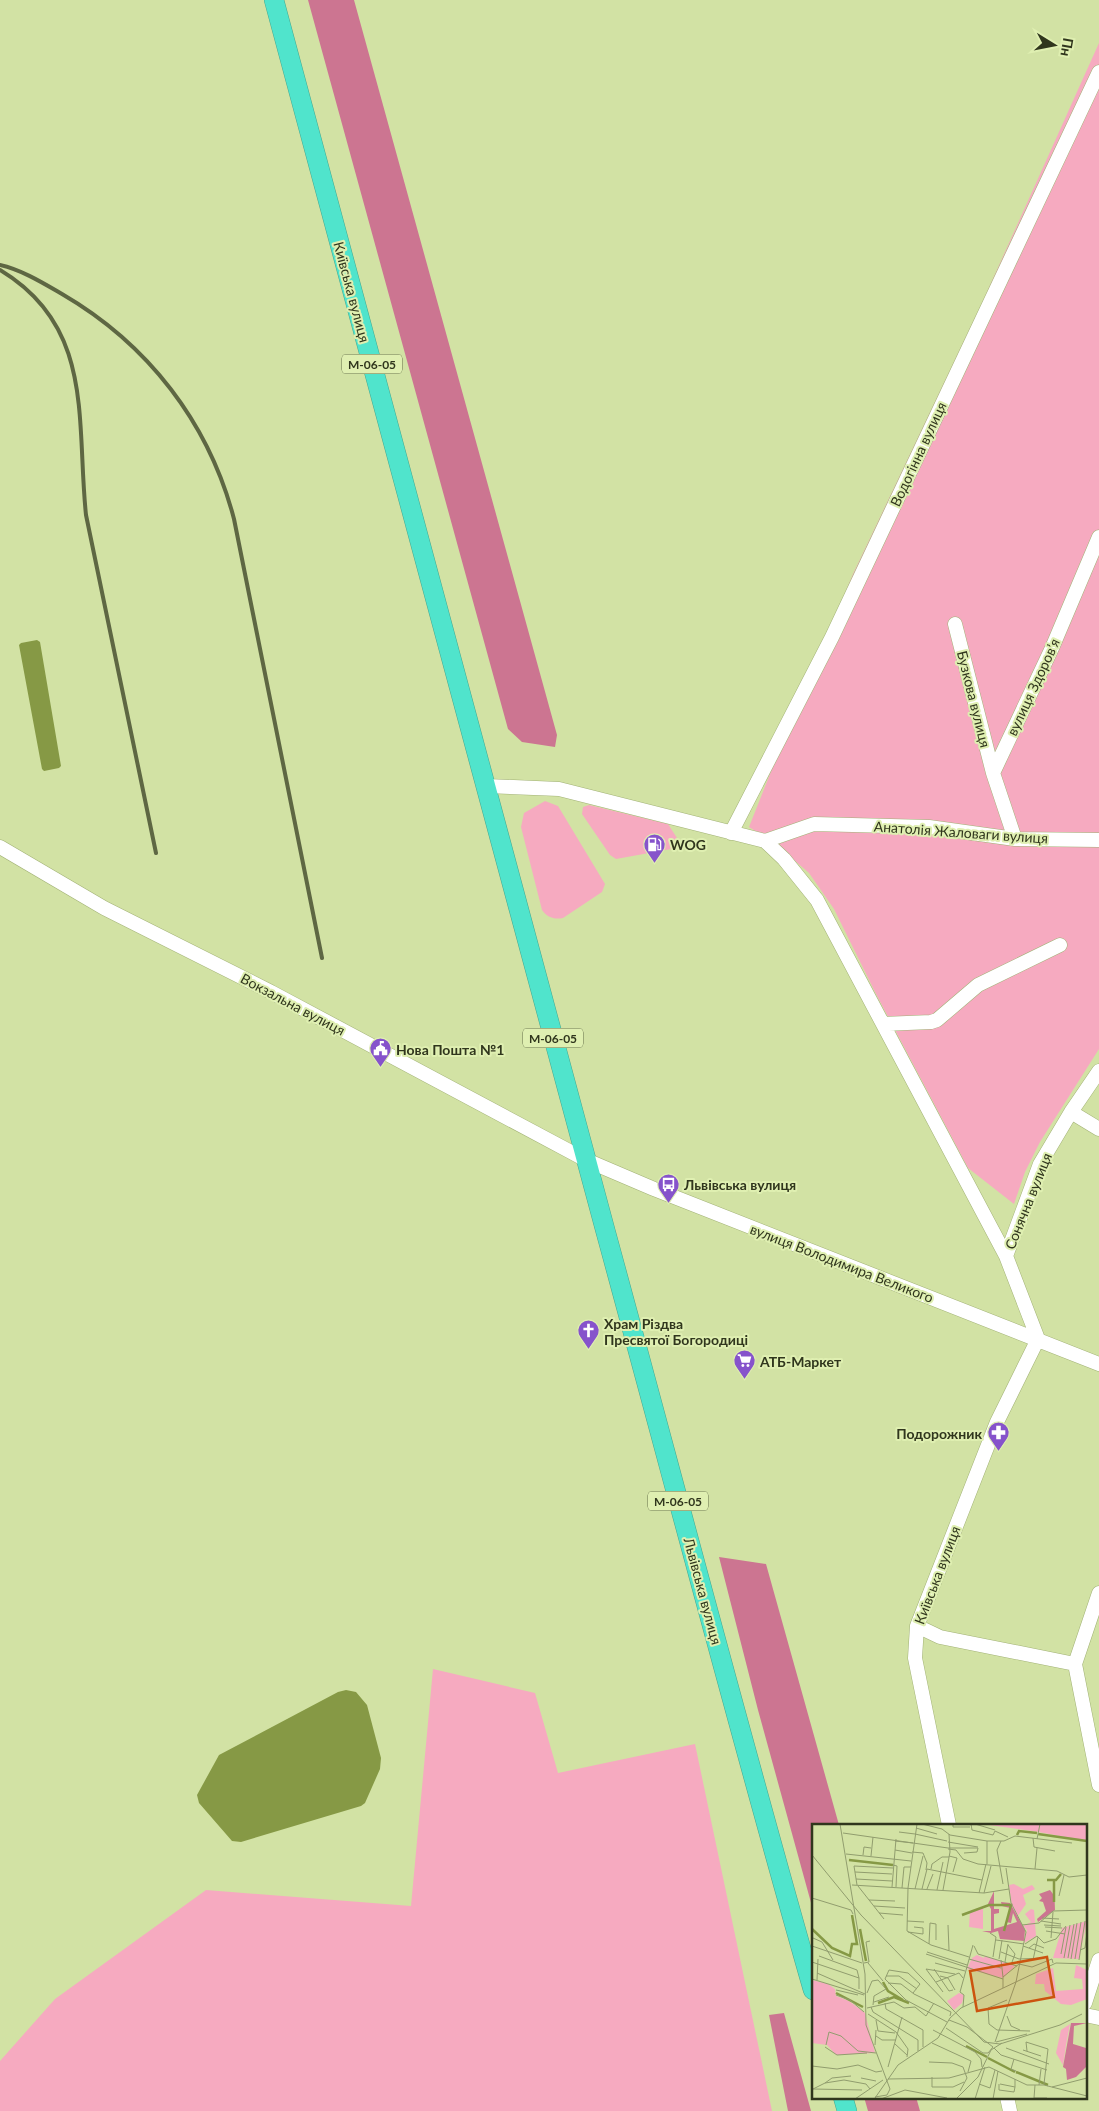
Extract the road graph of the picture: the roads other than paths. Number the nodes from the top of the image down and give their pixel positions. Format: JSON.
{"nodes":[{"id":1,"x":274,"y":0,"type":"edge"},
{"id":2,"x":1099,"y":72,"type":"edge"},
{"id":3,"x":1095,"y":92,"type":"edge"},
{"id":4,"x":1099,"y":537,"type":"edge"},
{"id":5,"x":955,"y":624,"type":"dead end"},
{"id":6,"x":470,"y":728,"type":"joint"},
{"id":7,"x":993,"y":773,"type":"junction"},
{"id":8,"x":487,"y":786,"type":"junction"},
{"id":9,"x":731,"y":833,"type":"junction"},
{"id":10,"x":1015,"y":839,"type":"junction"},
{"id":11,"x":1099,"y":840,"type":"edge"},
{"id":12,"x":765,"y":842,"type":"junction"},
{"id":13,"x":0,"y":848,"type":"edge"},
{"id":14,"x":1060,"y":945,"type":"dead end"},
{"id":15,"x":883,"y":1024,"type":"junction"},
{"id":16,"x":1099,"y":1071,"type":"edge"},
{"id":17,"x":1071,"y":1112,"type":"junction"},
{"id":18,"x":1099,"y":1129,"type":"edge"},
{"id":19,"x":586,"y":1160,"type":"junction"},
{"id":20,"x":1006,"y":1256,"type":"junction"},
{"id":21,"x":1038,"y":1339,"type":"junction"},
{"id":22,"x":1099,"y":1364,"type":"edge"},
{"id":23,"x":1099,"y":1592,"type":"edge"},
{"id":24,"x":917,"y":1626,"type":"junction"},
{"id":25,"x":1075,"y":1664,"type":"junction"},
{"id":26,"x":1085,"y":1722,"type":"junction"},
{"id":27,"x":1099,"y":1727,"type":"edge"},
{"id":28,"x":1099,"y":1785,"type":"edge"},
{"id":29,"x":949,"y":1824,"type":"edge"},
{"id":30,"x":1099,"y":1960,"type":"edge"},
{"id":31,"x":812,"y":1987,"type":"edge"},
{"id":32,"x":1086,"y":2000,"type":"edge"},
{"id":33,"x":1086,"y":2015,"type":"edge"},
{"id":34,"x":1099,"y":2018,"type":"edge"},
{"id":35,"x":843,"y":2098,"type":"edge"},
{"id":36,"x":1007,"y":2098,"type":"edge"},
{"id":37,"x":847,"y":2111,"type":"edge"},
{"id":38,"x":1010,"y":2111,"type":"edge"}],
"edges":[{"from":1,"to":6,"type":"highway","name":"Київська вулиця","number":"М-06-05"},
{"from":2,"to":3,"type":"street","name":"Водогінна вулиця"},
{"from":3,"to":9,"type":"street","name":"Водогінна вулиця"},
{"from":4,"to":7,"type":"street","name":"вулиця Здоровʼя"},
{"from":5,"to":7,"type":"street","name":"Бузкова вулиця"},
{"from":6,"to":8,"type":"highway","name":"Львівська вулиця","number":"М-06-05"},
{"from":7,"to":10,"type":"street"},
{"from":8,"to":9,"type":"street"},
{"from":8,"to":19,"type":"highway","name":"Львівська вулиця","number":"М-06-05"},
{"from":9,"to":12,"type":"street"},
{"from":10,"to":11,"type":"street","name":"Анатолія Жаловаги вулиця"},
{"from":10,"to":12,"type":"street","name":"Анатолія Жаловаги вулиця"},
{"from":12,"to":15,"type":"street"},
{"from":13,"to":19,"type":"street","name":"Вокзальна вулиця"},
{"from":14,"to":15,"type":"street"},
{"from":15,"to":20,"type":"street"},
{"from":16,"to":17,"type":"street","name":"Сонячна вулиця"},
{"from":17,"to":18,"type":"street"},
{"from":17,"to":20,"type":"street","name":"Сонячна вулиця"},
{"from":19,"to":21,"type":"street","name":"вулиця Володимира Великого"},
{"from":19,"to":31,"type":"highway","name":"Львівська вулиця","number":"М-06-05"},
{"from":20,"to":21,"type":"street"},
{"from":21,"to":22,"type":"street","name":"вулиця Володимира Великого"},
{"from":21,"to":24,"type":"street","name":"Київська вулиця"},
{"from":23,"to":25,"type":"street"},
{"from":24,"to":25,"type":"street"},
{"from":24,"to":29,"type":"street","name":"Київська вулиця"},
{"from":25,"to":26,"type":"street"},
{"from":26,"to":27,"type":"street"},
{"from":26,"to":28,"type":"street"},
{"from":30,"to":32,"type":"street"},
{"from":33,"to":34,"type":"street"},
{"from":35,"to":37,"type":"highway"},
{"from":36,"to":38,"type":"street"}]}
